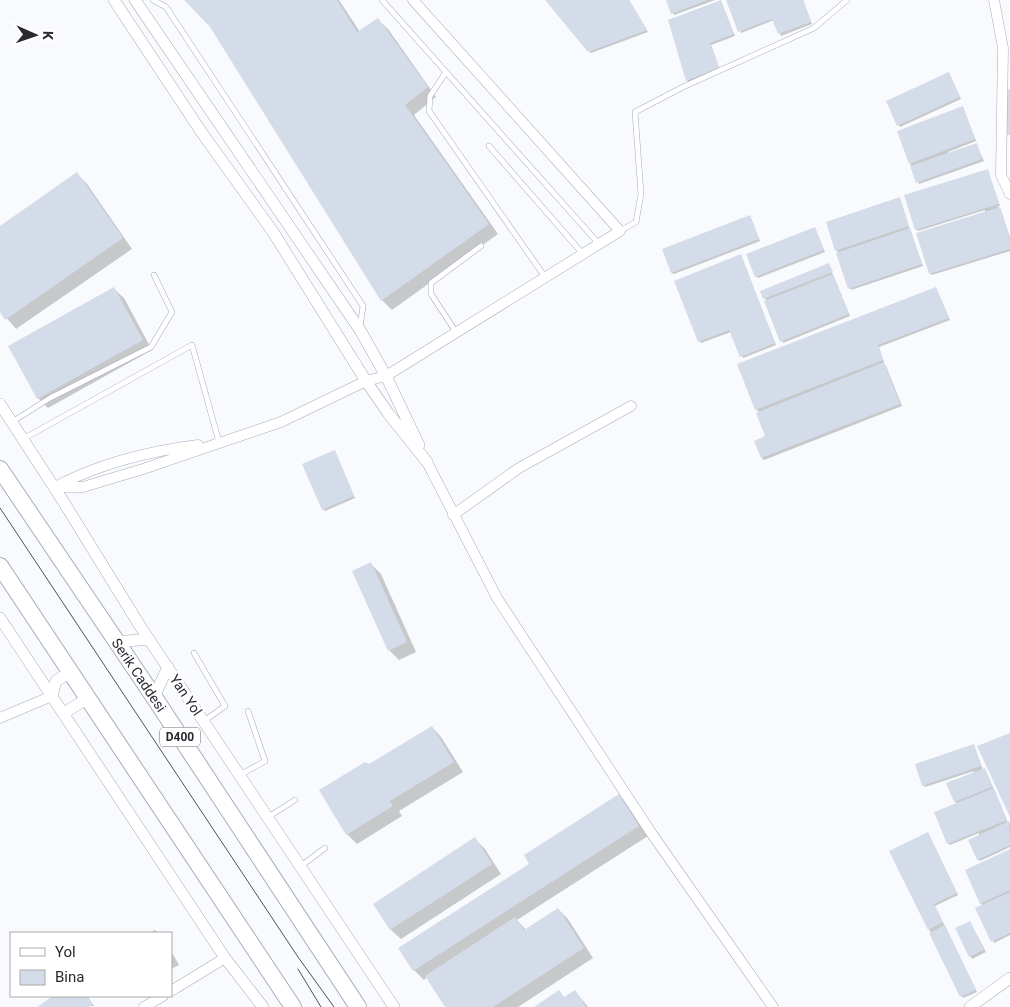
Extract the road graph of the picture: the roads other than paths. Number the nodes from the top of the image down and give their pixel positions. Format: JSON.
{"nodes":[{"id":1,"x":114,"y":0,"type":"edge"},
{"id":2,"x":135,"y":0,"type":"edge"},
{"id":3,"x":154,"y":0,"type":"edge"},
{"id":4,"x":382,"y":0,"type":"edge"},
{"id":5,"x":413,"y":0,"type":"edge"},
{"id":6,"x":847,"y":0,"type":"edge"},
{"id":7,"x":994,"y":0,"type":"edge"},
{"id":8,"x":446,"y":72,"type":"junction"},
{"id":9,"x":489,"y":146,"type":"dead end"},
{"id":10,"x":1010,"y":194,"type":"edge"},
{"id":11,"x":620,"y":231,"type":"junction"},
{"id":12,"x":598,"y":244,"type":"junction"},
{"id":13,"x":481,"y":246,"type":"dead end"},
{"id":14,"x":583,"y":254,"type":"junction"},
{"id":15,"x":154,"y":275,"type":"dead end"},
{"id":16,"x":544,"y":277,"type":"junction"},
{"id":17,"x":360,"y":330,"type":"junction"},
{"id":18,"x":456,"y":332,"type":"junction"},
{"id":19,"x":386,"y":376,"type":"junction"},
{"id":20,"x":366,"y":381,"type":"junction"},
{"id":21,"x":0,"y":404,"type":"edge"},
{"id":22,"x":631,"y":406,"type":"dead end"},
{"id":23,"x":12,"y":422,"type":"junction"},
{"id":24,"x":23,"y":439,"type":"junction"},
{"id":25,"x":218,"y":442,"type":"junction"},
{"id":26,"x":427,"y":462,"type":"junction"},
{"id":27,"x":0,"y":469,"type":"edge"},
{"id":28,"x":55,"y":488,"type":"junction"},
{"id":29,"x":454,"y":516,"type":"junction"},
{"id":30,"x":0,"y":566,"type":"edge"},
{"id":31,"x":0,"y":618,"type":"edge"},
{"id":32,"x":149,"y":640,"type":"junction"},
{"id":33,"x":117,"y":642,"type":"junction"},
{"id":34,"x":194,"y":653,"type":"dead end"},
{"id":35,"x":168,"y":667,"type":"junction"},
{"id":36,"x":70,"y":672,"type":"junction"},
{"id":37,"x":52,"y":696,"type":"junction"},
{"id":38,"x":154,"y":697,"type":"junction"},
{"id":39,"x":88,"y":698,"type":"junction"},
{"id":40,"x":248,"y":711,"type":"dead end"},
{"id":41,"x":64,"y":713,"type":"junction"},
{"id":42,"x":0,"y":718,"type":"edge"},
{"id":43,"x":204,"y":721,"type":"junction"},
{"id":44,"x":240,"y":775,"type":"junction"},
{"id":45,"x":295,"y":800,"type":"dead end"},
{"id":46,"x":268,"y":817,"type":"junction"},
{"id":47,"x":325,"y":848,"type":"dead end"},
{"id":48,"x":300,"y":866,"type":"junction"},
{"id":49,"x":225,"y":958,"type":"junction"},
{"id":50,"x":1010,"y":978,"type":"edge"},
{"id":51,"x":172,"y":990,"type":"edge"},
{"id":52,"x":161,"y":997,"type":"edge"},
{"id":53,"x":144,"y":1007,"type":"edge"},
{"id":54,"x":264,"y":1007,"type":"edge"},
{"id":55,"x":293,"y":1007,"type":"edge"},
{"id":56,"x":358,"y":1007,"type":"edge"},
{"id":57,"x":394,"y":1007,"type":"edge"},
{"id":58,"x":773,"y":1007,"type":"edge"},
{"id":59,"x":970,"y":1007,"type":"edge"}],
"edges":[{"from":1,"to":20,"type":"street"},
{"from":2,"to":17,"type":"street"},
{"from":3,"to":17,"type":"lane"},
{"from":4,"to":8,"type":"lane"},
{"from":5,"to":11,"type":"street"},
{"from":6,"to":11,"type":"lane"},
{"from":7,"to":10,"type":"street"},
{"from":8,"to":12,"type":"lane"},
{"from":8,"to":16,"type":"lane"},
{"from":9,"to":14,"type":"lane"},
{"from":11,"to":12,"type":"street"},
{"from":12,"to":14,"type":"street"},
{"from":13,"to":18,"type":"lane"},
{"from":14,"to":16,"type":"street"},
{"from":15,"to":23,"type":"lane"},
{"from":16,"to":18,"type":"street"},
{"from":17,"to":19,"type":"street"},
{"from":18,"to":19,"type":"street"},
{"from":19,"to":20,"type":"street"},
{"from":19,"to":26,"type":"street"},
{"from":20,"to":25,"type":"street"},
{"from":20,"to":26,"type":"street"},
{"from":21,"to":23,"type":"street","name":"Yan Yol"},
{"from":22,"to":29,"type":"street"},
{"from":23,"to":24,"type":"street","name":"Yan Yol"},
{"from":24,"to":25,"type":"lane"},
{"from":24,"to":28,"type":"street","name":"Yan Yol"},
{"from":25,"to":28,"type":"street"},
{"from":26,"to":29,"type":"street"},
{"from":27,"to":33,"type":"highway","name":"Serik Caddesi","number":"D400"},
{"from":28,"to":32,"type":"street","name":"Yan Yol"},
{"from":29,"to":58,"type":"street"},
{"from":30,"to":36,"type":"highway"},
{"from":31,"to":37,"type":"street"},
{"from":32,"to":33,"type":"street"},
{"from":32,"to":35,"type":"street","name":"Yan Yol"},
{"from":33,"to":38,"type":"highway","name":"Serik Caddesi","number":"D400"},
{"from":34,"to":43,"type":"lane"},
{"from":35,"to":38,"type":"street"},
{"from":35,"to":43,"type":"street","name":"Yan Yol"},
{"from":36,"to":37,"type":"street"},
{"from":36,"to":39,"type":"highway"},
{"from":37,"to":41,"type":"street"},
{"from":37,"to":42,"type":"street"},
{"from":38,"to":56,"type":"highway","name":"Serik Caddesi","number":"D400"},
{"from":39,"to":41,"type":"street"},
{"from":39,"to":55,"type":"highway"},
{"from":40,"to":44,"type":"lane"},
{"from":41,"to":49,"type":"street"},
{"from":43,"to":44,"type":"street","name":"Yan Yol"},
{"from":44,"to":46,"type":"street","name":"Yan Yol"},
{"from":45,"to":46,"type":"lane"},
{"from":46,"to":48,"type":"street","name":"Yan Yol"},
{"from":47,"to":48,"type":"lane"},
{"from":48,"to":57,"type":"street","name":"Yan Yol"},
{"from":49,"to":51,"type":"street"},
{"from":49,"to":54,"type":"street"},
{"from":50,"to":59,"type":"street"},
{"from":52,"to":53,"type":"street"}]}
